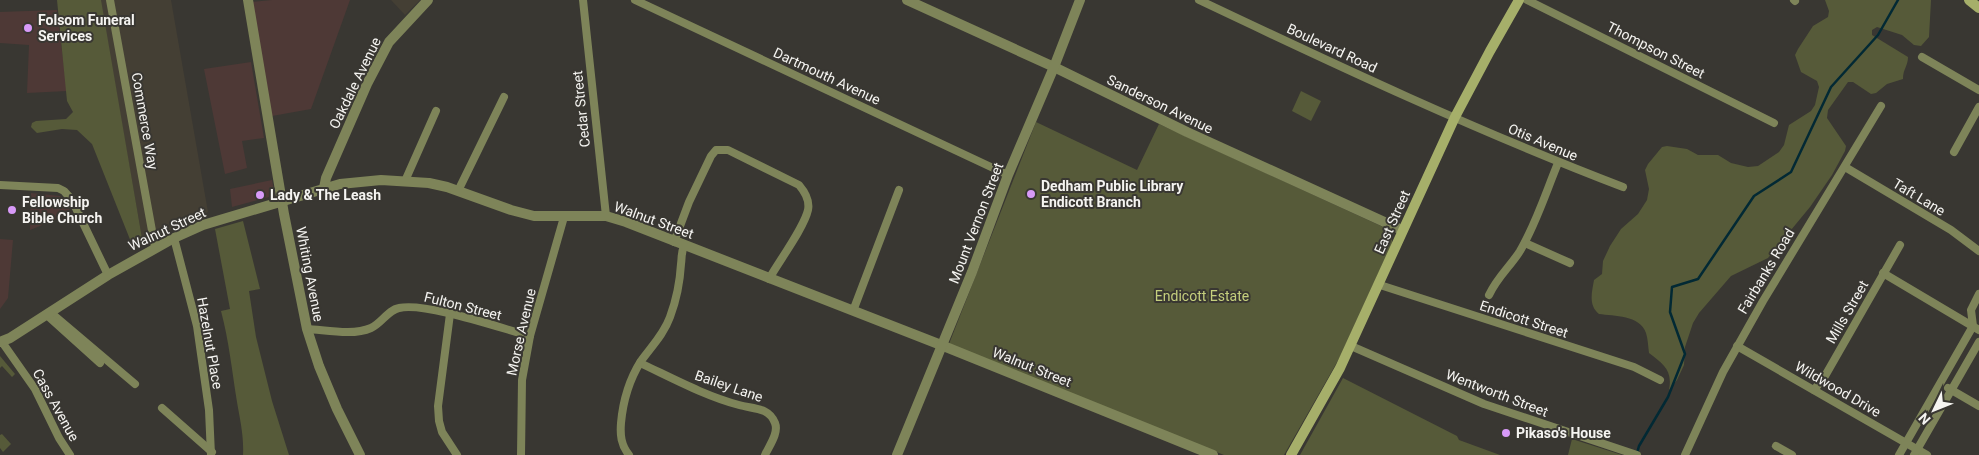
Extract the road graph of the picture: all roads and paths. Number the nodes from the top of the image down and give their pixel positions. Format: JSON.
{"nodes":[{"id":1,"x":110,"y":0,"type":"edge"},
{"id":2,"x":248,"y":0,"type":"edge"},
{"id":3,"x":428,"y":0,"type":"edge"},
{"id":4,"x":583,"y":0,"type":"edge"},
{"id":5,"x":635,"y":0,"type":"edge"},
{"id":6,"x":907,"y":0,"type":"edge"},
{"id":7,"x":1080,"y":0,"type":"edge"},
{"id":8,"x":1200,"y":0,"type":"edge"},
{"id":9,"x":1520,"y":0,"type":"edge"},
{"id":10,"x":1527,"y":0,"type":"edge"},
{"id":11,"x":1969,"y":0,"type":"edge"},
{"id":12,"x":1979,"y":8,"type":"edge"},
{"id":13,"x":1922,"y":57,"type":"dead end"},
{"id":14,"x":1054,"y":67,"type":"junction"},
{"id":15,"x":1979,"y":90,"type":"edge"},
{"id":16,"x":504,"y":97,"type":"dead end"},
{"id":17,"x":1881,"y":106,"type":"dead end"},
{"id":18,"x":1979,"y":107,"type":"edge"},
{"id":19,"x":436,"y":111,"type":"dead end"},
{"id":20,"x":1455,"y":117,"type":"junction"},
{"id":21,"x":1774,"y":123,"type":"dead end"},
{"id":22,"x":1954,"y":152,"type":"dead end"},
{"id":23,"x":1558,"y":163,"type":"junction"},
{"id":24,"x":1845,"y":167,"type":"junction"},
{"id":25,"x":1008,"y":175,"type":"junction"},
{"id":26,"x":404,"y":181,"type":"junction"},
{"id":27,"x":0,"y":185,"type":"edge"},
{"id":28,"x":1623,"y":187,"type":"dead end"},
{"id":29,"x":324,"y":188,"type":"junction"},
{"id":30,"x":899,"y":190,"type":"dead end"},
{"id":31,"x":458,"y":191,"type":"junction"},
{"id":32,"x":282,"y":202,"type":"junction"},
{"id":33,"x":606,"y":216,"type":"junction"},
{"id":34,"x":564,"y":217,"type":"junction"},
{"id":35,"x":1402,"y":230,"type":"junction"},
{"id":36,"x":174,"y":238,"type":"junction"},
{"id":37,"x":1524,"y":243,"type":"junction"},
{"id":38,"x":679,"y":244,"type":"junction"},
{"id":39,"x":1900,"y":245,"type":"dead end"},
{"id":40,"x":155,"y":247,"type":"junction"},
{"id":41,"x":1979,"y":251,"type":"edge"},
{"id":42,"x":1570,"y":263,"type":"dead end"},
{"id":43,"x":1883,"y":274,"type":"junction"},
{"id":44,"x":108,"y":275,"type":"junction"},
{"id":45,"x":769,"y":279,"type":"junction"},
{"id":46,"x":1380,"y":285,"type":"junction"},
{"id":47,"x":1979,"y":294,"type":"edge"},
{"id":48,"x":1489,"y":295,"type":"dead end"},
{"id":49,"x":852,"y":311,"type":"junction"},
{"id":50,"x":48,"y":314,"type":"junction"},
{"id":51,"x":450,"y":314,"type":"junction"},
{"id":52,"x":1976,"y":328,"type":"edge"},
{"id":53,"x":307,"y":329,"type":"junction"},
{"id":54,"x":530,"y":336,"type":"junction"},
{"id":55,"x":1,"y":342,"type":"edge"},
{"id":56,"x":1979,"y":342,"type":"edge"},
{"id":57,"x":941,"y":345,"type":"junction"},
{"id":58,"x":1351,"y":346,"type":"junction"},
{"id":59,"x":1737,"y":346,"type":"junction"},
{"id":60,"x":100,"y":363,"type":"dead end"},
{"id":61,"x":640,"y":363,"type":"junction"},
{"id":62,"x":1660,"y":380,"type":"dead end"},
{"id":63,"x":1941,"y":383,"type":"junction"},
{"id":64,"x":135,"y":384,"type":"dead end"},
{"id":65,"x":1951,"y":389,"type":"junction"},
{"id":66,"x":1814,"y":390,"type":"junction"},
{"id":67,"x":1979,"y":406,"type":"edge"},
{"id":68,"x":162,"y":408,"type":"dead end"},
{"id":69,"x":1906,"y":443,"type":"junction"},
{"id":70,"x":1776,"y":446,"type":"dead end"},
{"id":71,"x":1915,"y":452,"type":"edge"},
{"id":72,"x":212,"y":453,"type":"edge"},
{"id":73,"x":1636,"y":454,"type":"edge"},
{"id":74,"x":70,"y":455,"type":"edge"},
{"id":75,"x":360,"y":455,"type":"edge"},
{"id":76,"x":457,"y":455,"type":"edge"},
{"id":77,"x":521,"y":455,"type":"edge"},
{"id":78,"x":629,"y":455,"type":"edge"},
{"id":79,"x":765,"y":455,"type":"edge"},
{"id":80,"x":897,"y":455,"type":"edge"},
{"id":81,"x":1213,"y":455,"type":"edge"},
{"id":82,"x":1291,"y":455,"type":"edge"},
{"id":83,"x":1685,"y":455,"type":"edge"},
{"id":84,"x":1792,"y":455,"type":"edge"},
{"id":85,"x":1900,"y":455,"type":"edge"},
{"id":86,"x":1926,"y":455,"type":"edge"}],
"edges":[{"from":1,"to":40,"type":"street","name":"Commerce Way"},
{"from":2,"to":32,"type":"street","name":"Whiting Avenue"},
{"from":3,"to":29,"type":"street","name":"Oakdale Avenue"},
{"from":4,"to":33,"type":"street","name":"Cedar Street"},
{"from":5,"to":25,"type":"street","name":"Dartmouth Avenue"},
{"from":6,"to":14,"type":"street","name":"Sanderson Avenue"},
{"from":7,"to":14,"type":"street","name":"Mount Vernon Street"},
{"from":8,"to":20,"type":"street","name":"Boulevard Road"},
{"from":9,"to":20,"type":"main road","name":"East Street"},
{"from":10,"to":21,"type":"street","name":"Thompson Street"},
{"from":11,"to":12,"type":"main road"},
{"from":13,"to":15,"type":"street"},
{"from":14,"to":25,"type":"street","name":"Mount Vernon Street"},
{"from":14,"to":35,"type":"street","name":"Sanderson Avenue"},
{"from":16,"to":31,"type":"street"},
{"from":17,"to":24,"type":"street","name":"Fairbanks Road"},
{"from":18,"to":22,"type":"street"},
{"from":19,"to":26,"type":"street"},
{"from":20,"to":23,"type":"street","name":"Otis Avenue"},
{"from":20,"to":35,"type":"main road","name":"East Street"},
{"from":23,"to":28,"type":"street","name":"Otis Avenue"},
{"from":23,"to":37,"type":"street"},
{"from":24,"to":41,"type":"street","name":"Taft Lane"},
{"from":24,"to":59,"type":"street","name":"Fairbanks Road"},
{"from":25,"to":57,"type":"street","name":"Mount Vernon Street"},
{"from":26,"to":29,"type":"street","name":"Walnut Street"},
{"from":26,"to":31,"type":"street","name":"Walnut Street"},
{"from":27,"to":44,"type":"street"},
{"from":29,"to":32,"type":"street","name":"Walnut Street"},
{"from":30,"to":49,"type":"street"},
{"from":31,"to":34,"type":"street","name":"Walnut Street"},
{"from":32,"to":36,"type":"street","name":"Walnut Street"},
{"from":32,"to":53,"type":"street","name":"Whiting Avenue"},
{"from":33,"to":34,"type":"street","name":"Walnut Street"},
{"from":33,"to":38,"type":"street","name":"Walnut Street"},
{"from":34,"to":54,"type":"street","name":"Morse Avenue"},
{"from":35,"to":46,"type":"main road","name":"East Street"},
{"from":36,"to":40,"type":"street","name":"Walnut Street"},
{"from":36,"to":72,"type":"street","name":"Hazelnut Place"},
{"from":37,"to":42,"type":"street"},
{"from":37,"to":48,"type":"street"},
{"from":38,"to":45,"type":"street","name":"Walnut Street"},
{"from":38,"to":45,"type":"street"},
{"from":38,"to":61,"type":"street"},
{"from":39,"to":43,"type":"street","name":"Mills Street"},
{"from":40,"to":44,"type":"street","name":"Walnut Street"},
{"from":43,"to":52,"type":"street"},
{"from":43,"to":66,"type":"street","name":"Mills Street"},
{"from":44,"to":50,"type":"street","name":"Walnut Street"},
{"from":45,"to":49,"type":"street","name":"Walnut Street"},
{"from":46,"to":58,"type":"main road","name":"East Street"},
{"from":46,"to":62,"type":"street","name":"Endicott Street"},
{"from":47,"to":52,"type":"street"},
{"from":49,"to":57,"type":"street","name":"Walnut Street"},
{"from":50,"to":55,"type":"street","name":"Walnut Street"},
{"from":50,"to":60,"type":"street"},
{"from":50,"to":64,"type":"street"},
{"from":51,"to":53,"type":"street","name":"Fulton Street"},
{"from":51,"to":54,"type":"street","name":"Fulton Street"},
{"from":51,"to":76,"type":"street"},
{"from":52,"to":63,"type":"street"},
{"from":53,"to":75,"type":"street","name":"Whiting Avenue"},
{"from":54,"to":77,"type":"street","name":"Morse Avenue"},
{"from":55,"to":74,"type":"street","name":"Cass Avenue"},
{"from":56,"to":65,"type":"street"},
{"from":57,"to":80,"type":"street","name":"Mount Vernon Street"},
{"from":57,"to":81,"type":"street","name":"Walnut Street"},
{"from":58,"to":73,"type":"street","name":"Wentworth Street"},
{"from":58,"to":82,"type":"main road","name":"East Street"},
{"from":59,"to":66,"type":"street","name":"Wildwood Drive"},
{"from":59,"to":83,"type":"street","name":"Fairbanks Road"},
{"from":61,"to":78,"type":"street"},
{"from":61,"to":79,"type":"street","name":"Bailey Lane"},
{"from":63,"to":65,"type":"street"},
{"from":63,"to":69,"type":"street"},
{"from":65,"to":67,"type":"street"},
{"from":65,"to":71,"type":"street"},
{"from":66,"to":69,"type":"street","name":"Wildwood Drive"},
{"from":68,"to":72,"type":"street"},
{"from":69,"to":71,"type":"street","name":"Wildwood Drive"},
{"from":69,"to":85,"type":"street"},
{"from":70,"to":84,"type":"street"},
{"from":71,"to":86,"type":"street","name":"Wildwood Drive"}]}
